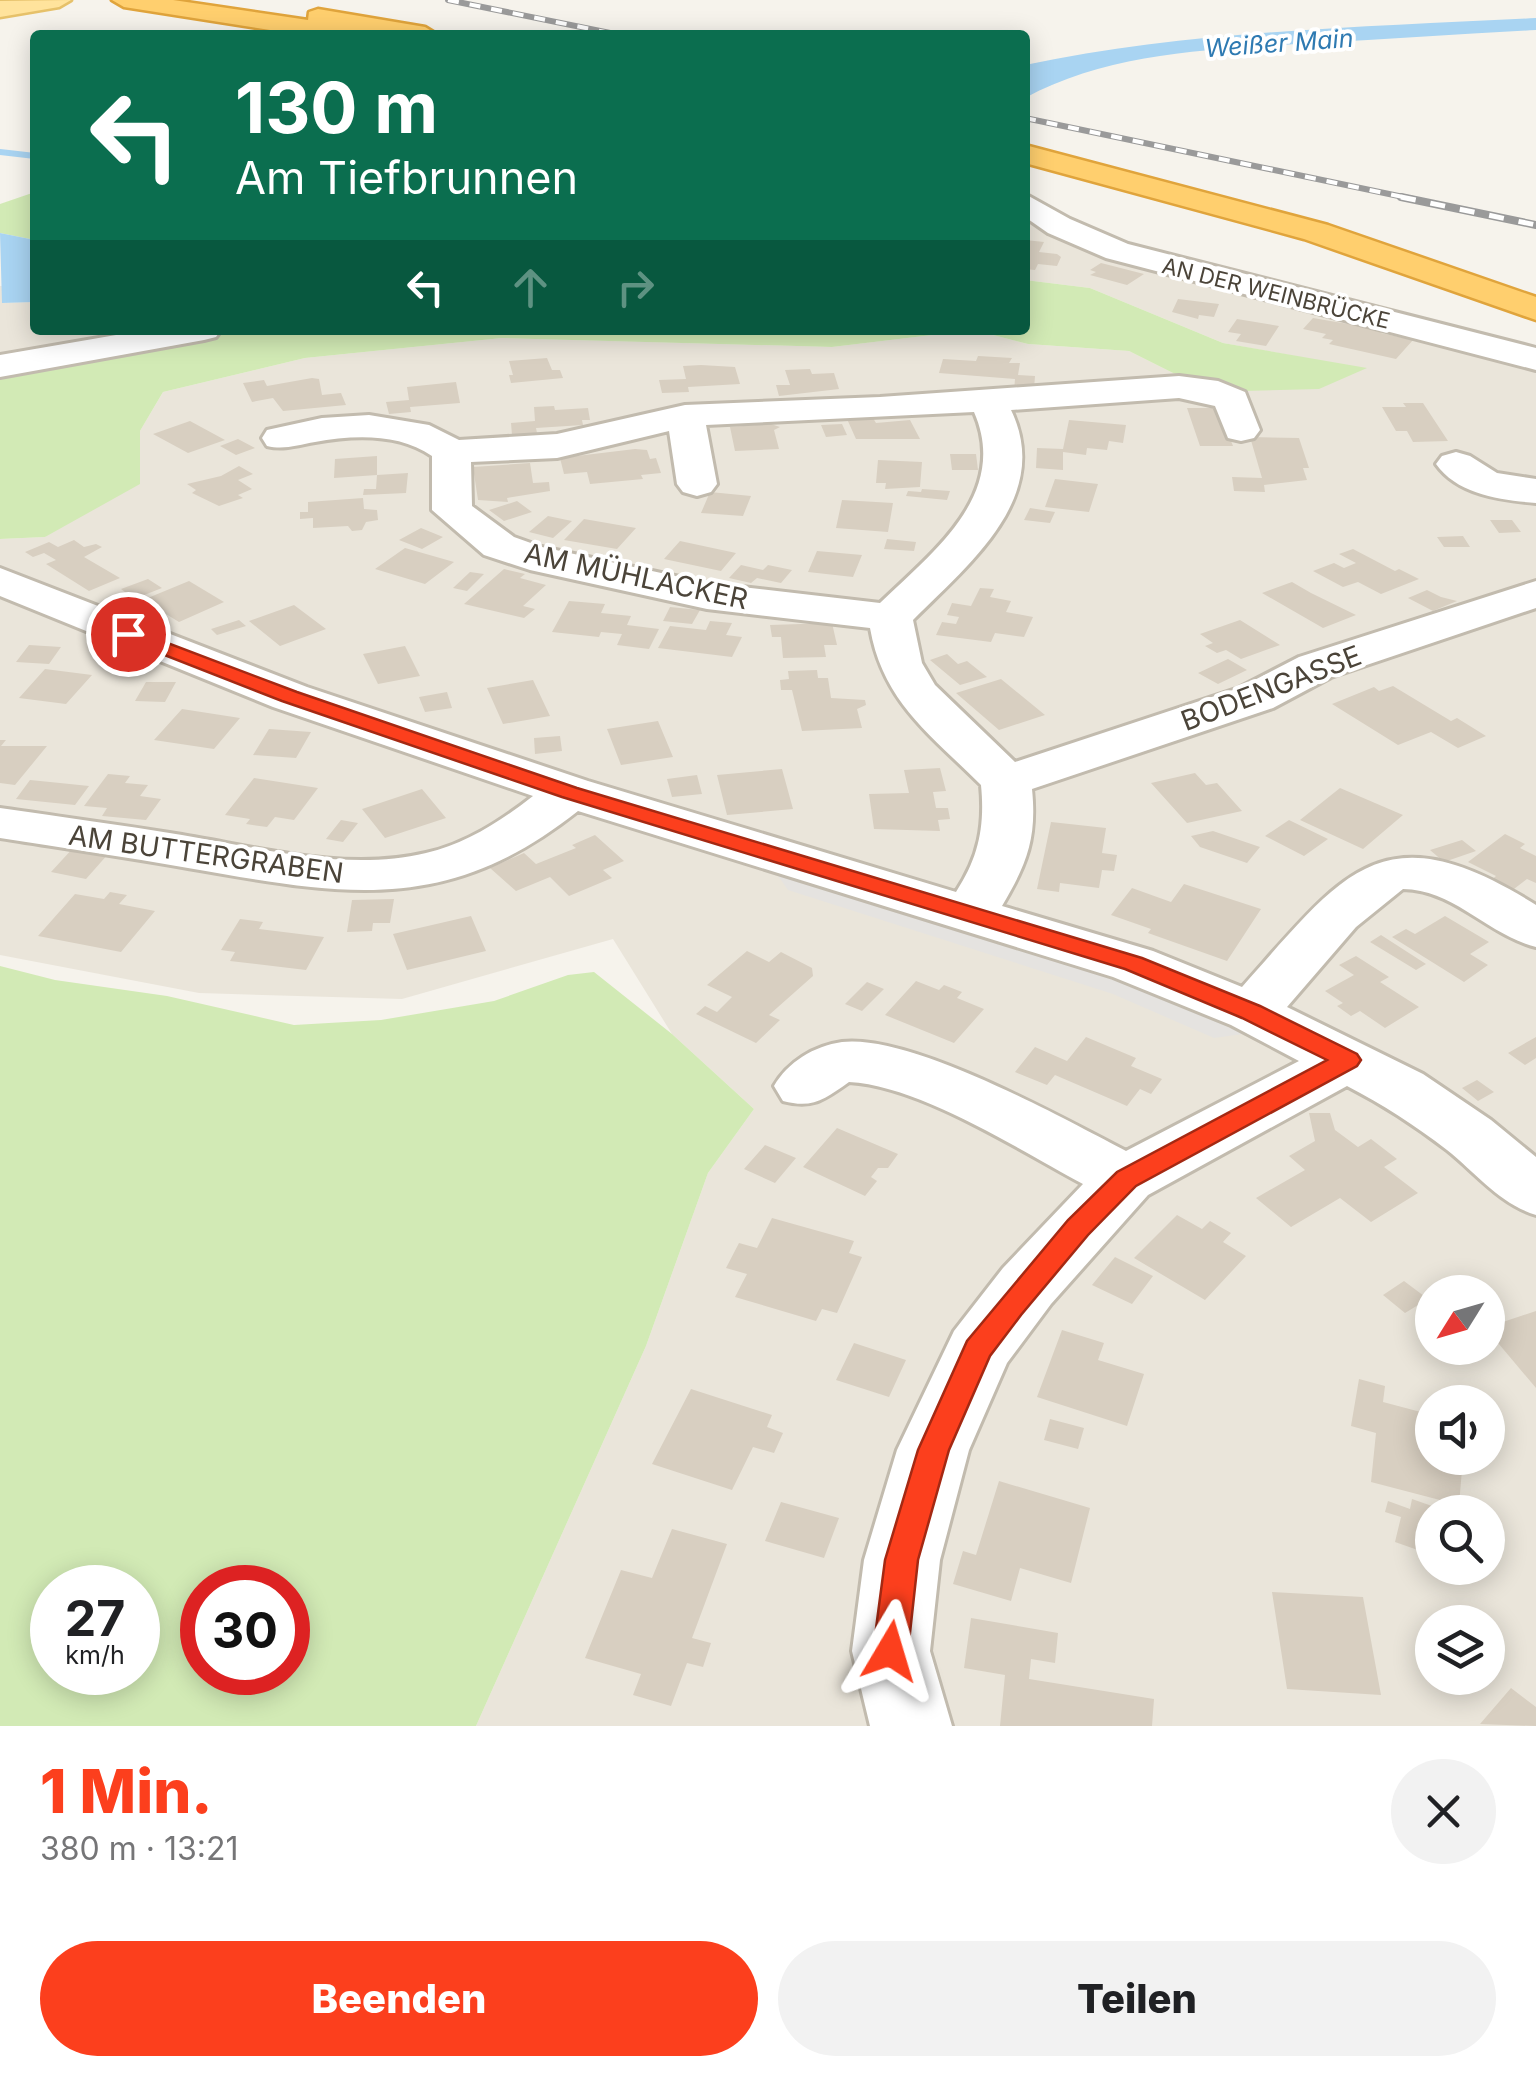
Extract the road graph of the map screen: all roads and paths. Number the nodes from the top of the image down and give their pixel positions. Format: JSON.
{"nodes":[{"id":1,"x":56,"y":0,"type":"edge"},
{"id":2,"x":124,"y":0,"type":"edge"},
{"id":3,"x":201,"y":0,"type":"edge"},
{"id":4,"x":0,"y":9,"type":"edge"},
{"id":5,"x":321,"y":25,"type":"edge"},
{"id":6,"x":374,"y":30,"type":"edge"},
{"id":7,"x":1030,"y":155,"type":"edge"},
{"id":8,"x":1030,"y":171,"type":"edge"},
{"id":9,"x":1030,"y":206,"type":"edge"},
{"id":10,"x":1491,"y":293,"type":"junction"},
{"id":11,"x":1536,"y":309,"type":"edge"},
{"id":12,"x":176,"y":335,"type":"edge"},
{"id":13,"x":1536,"y":359,"type":"edge"},
{"id":14,"x":0,"y":366,"type":"edge"},
{"id":15,"x":988,"y":401,"type":"junction"},
{"id":16,"x":685,"y":416,"type":"junction"},
{"id":17,"x":1241,"y":430,"type":"dead end"},
{"id":18,"x":281,"y":438,"type":"dead end"},
{"id":19,"x":451,"y":452,"type":"junction"},
{"id":20,"x":1456,"y":464,"type":"dead end"},
{"id":21,"x":696,"y":484,"type":"dead end"},
{"id":22,"x":1536,"y":491,"type":"edge"},
{"id":23,"x":0,"y":581,"type":"edge"},
{"id":24,"x":1536,"y":594,"type":"edge"},
{"id":25,"x":890,"y":617,"type":"junction"},
{"id":26,"x":1006,"y":781,"type":"junction"},
{"id":27,"x":570,"y":792,"type":"junction"},
{"id":28,"x":0,"y":823,"type":"edge"},
{"id":29,"x":970,"y":914,"type":"junction"},
{"id":30,"x":1536,"y":930,"type":"edge"},
{"id":31,"x":1251,"y":1012,"type":"junction"},
{"id":32,"x":1348,"y":1060,"type":"junction"},
{"id":33,"x":804,"y":1086,"type":"dead end"},
{"id":34,"x":1126,"y":1179,"type":"junction"},
{"id":35,"x":1536,"y":1192,"type":"edge"},
{"id":36,"x":911,"y":1726,"type":"edge"}],
"edges":[{"from":1,"to":4,"type":"main road"},
{"from":2,"to":5,"type":"highway"},
{"from":3,"to":5,"type":"highway"},
{"from":5,"to":6,"type":"highway"},
{"from":7,"to":10,"type":"highway"},
{"from":8,"to":10,"type":"highway"},
{"from":9,"to":13,"type":"street","name":"AN DER WEINBRÜCKE"},
{"from":10,"to":11,"type":"highway"},
{"from":12,"to":14,"type":"street"},
{"from":15,"to":16,"type":"street"},
{"from":15,"to":17,"type":"street"},
{"from":15,"to":25,"type":"street"},
{"from":16,"to":19,"type":"street"},
{"from":16,"to":21,"type":"street"},
{"from":18,"to":19,"type":"street"},
{"from":19,"to":25,"type":"street","name":"AM MÜHLACKER"},
{"from":20,"to":22,"type":"street"},
{"from":23,"to":27,"type":"street"},
{"from":24,"to":26,"type":"street","name":"BODENGASSE"},
{"from":25,"to":26,"type":"street"},
{"from":26,"to":29,"type":"street"},
{"from":27,"to":28,"type":"street","name":"AM BUTTERGRABEN"},
{"from":27,"to":29,"type":"street"},
{"from":29,"to":31,"type":"street"},
{"from":30,"to":31,"type":"street"},
{"from":31,"to":32,"type":"street"},
{"from":32,"to":34,"type":"street"},
{"from":32,"to":35,"type":"street"},
{"from":33,"to":34,"type":"street"},
{"from":34,"to":36,"type":"street"}]}
